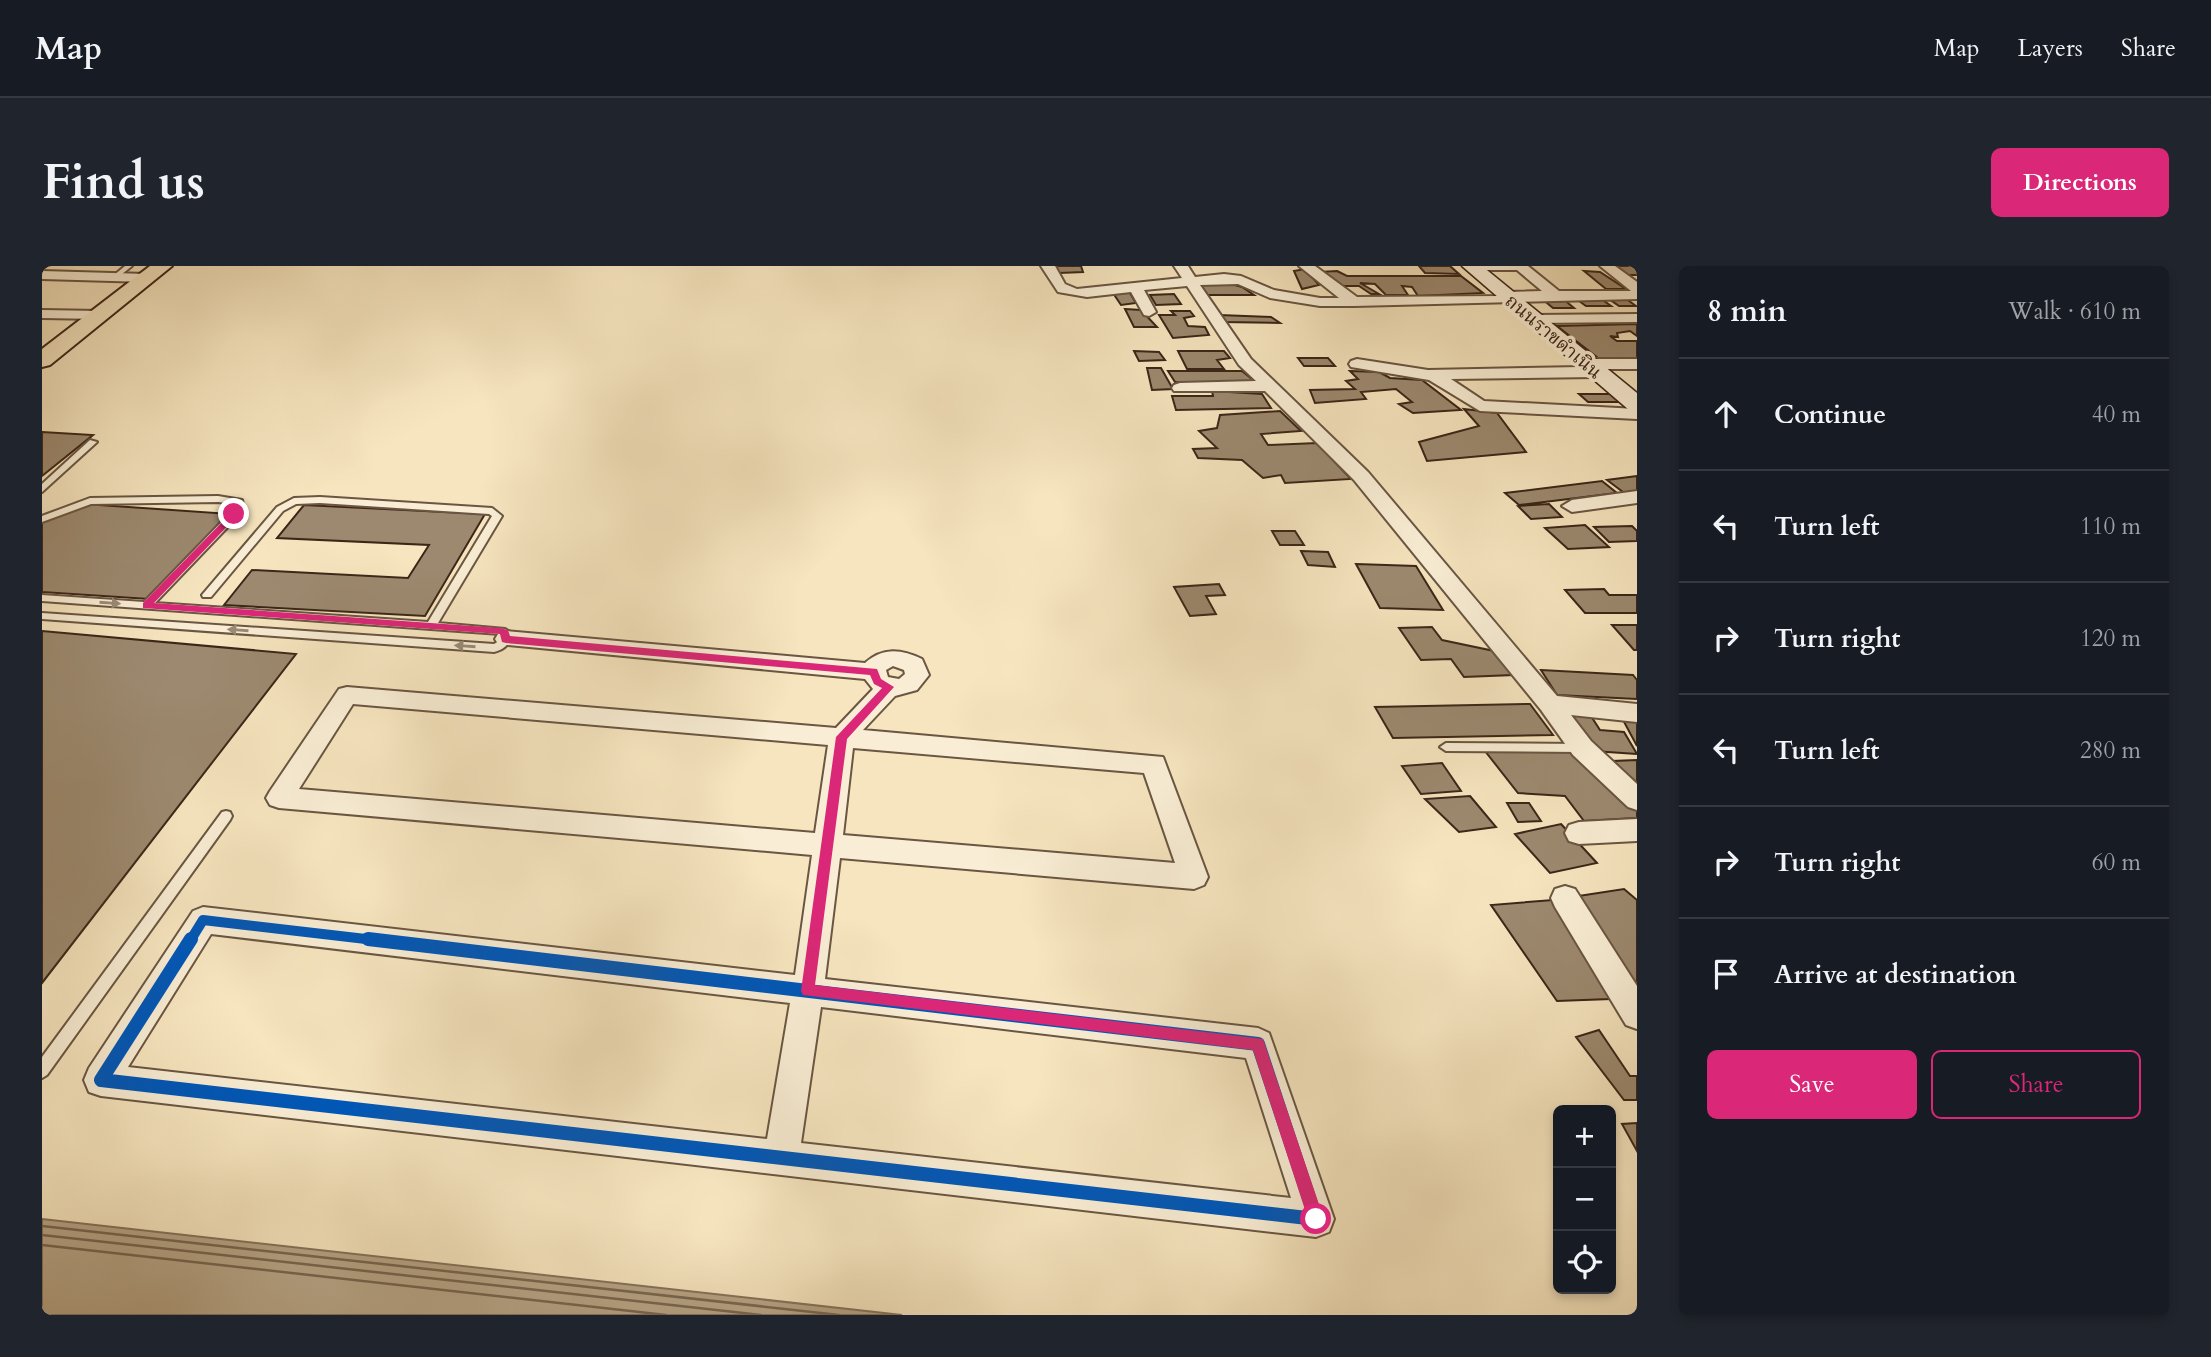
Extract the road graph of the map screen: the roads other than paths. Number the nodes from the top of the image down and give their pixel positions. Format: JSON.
{"nodes":[{"id":1,"x":51,"y":266,"type":"edge"},
{"id":2,"x":1048,"y":266,"type":"edge"},
{"id":3,"x":1306,"y":266,"type":"edge"},
{"id":4,"x":1471,"y":266,"type":"edge"},
{"id":5,"x":1485,"y":266,"type":"edge"},
{"id":6,"x":1520,"y":266,"type":"edge"},
{"id":7,"x":1606,"y":266,"type":"edge"},
{"id":8,"x":146,"y":270,"type":"edge"},
{"id":9,"x":1186,"y":273,"type":"edge"},
{"id":10,"x":42,"y":274,"type":"edge"},
{"id":11,"x":115,"y":277,"type":"junction"},
{"id":12,"x":1135,"y":287,"type":"junction"},
{"id":13,"x":1637,"y":289,"type":"edge"},
{"id":14,"x":1637,"y":295,"type":"edge"},
{"id":15,"x":1556,"y":296,"type":"junction"},
{"id":16,"x":1509,"y":298,"type":"junction"},
{"id":17,"x":1354,"y":302,"type":"junction"},
{"id":18,"x":1149,"y":312,"type":"dead end"},
{"id":19,"x":42,"y":314,"type":"edge"},
{"id":20,"x":63,"y":314,"type":"junction"},
{"id":21,"x":100,"y":314,"type":"junction"},
{"id":22,"x":1637,"y":318,"type":"edge"},
{"id":23,"x":1534,"y":319,"type":"junction"},
{"id":24,"x":42,"y":329,"type":"edge"},
{"id":25,"x":42,"y":360,"type":"edge"},
{"id":26,"x":1357,"y":364,"type":"dead end"},
{"id":27,"x":1637,"y":364,"type":"edge"},
{"id":28,"x":1591,"y":368,"type":"junction"},
{"id":29,"x":1433,"y":375,"type":"junction"},
{"id":30,"x":1269,"y":386,"type":"junction"},
{"id":31,"x":1180,"y":388,"type":"dead end"},
{"id":32,"x":1637,"y":405,"type":"edge"},
{"id":33,"x":1637,"y":414,"type":"edge"},
{"id":34,"x":93,"y":442,"type":"dead end"},
{"id":35,"x":42,"y":489,"type":"edge"},
{"id":36,"x":1637,"y":497,"type":"edge"},
{"id":37,"x":1572,"y":506,"type":"dead end"},
{"id":38,"x":42,"y":519,"type":"edge"},
{"id":39,"x":207,"y":595,"type":"dead end"},
{"id":40,"x":42,"y":598,"type":"edge"},
{"id":41,"x":147,"y":606,"type":"junction"},
{"id":42,"x":284,"y":615,"type":"junction"},
{"id":43,"x":42,"y":616,"type":"edge"},
{"id":44,"x":431,"y":626,"type":"junction"},
{"id":45,"x":271,"y":632,"type":"junction"},
{"id":46,"x":506,"y":639,"type":"junction"},
{"id":47,"x":1550,"y":704,"type":"junction"},
{"id":48,"x":1637,"y":713,"type":"edge"},
{"id":49,"x":842,"y":737,"type":"junction"},
{"id":50,"x":1446,"y":747,"type":"dead end"},
{"id":51,"x":1582,"y":748,"type":"junction"},
{"id":52,"x":1637,"y":800,"type":"edge"},
{"id":53,"x":226,"y":816,"type":"dead end"},
{"id":54,"x":1637,"y":831,"type":"edge"},
{"id":55,"x":1579,"y":833,"type":"dead end"},
{"id":56,"x":827,"y":844,"type":"junction"},
{"id":57,"x":1564,"y":898,"type":"dead end"},
{"id":58,"x":808,"y":991,"type":"junction"},
{"id":59,"x":1637,"y":1014,"type":"edge"},
{"id":60,"x":42,"y":1070,"type":"edge"},
{"id":61,"x":781,"y":1158,"type":"junction"}],
"edges":[{"from":1,"to":10,"type":"street"},
{"from":2,"to":12,"type":"street"},
{"from":3,"to":17,"type":"street"},
{"from":4,"to":16,"type":"main road","name":"ถนนราขดำเนิน"},
{"from":5,"to":6,"type":"street"},
{"from":6,"to":15,"type":"street"},
{"from":7,"to":13,"type":"street"},
{"from":8,"to":11,"type":"street"},
{"from":8,"to":11,"type":"lane"},
{"from":8,"to":21,"type":"main road"},
{"from":9,"to":12,"type":"street"},
{"from":9,"to":17,"type":"street"},
{"from":9,"to":30,"type":"street"},
{"from":10,"to":11,"type":"street"},
{"from":12,"to":18,"type":"street"},
{"from":14,"to":15,"type":"street"},
{"from":15,"to":16,"type":"street"},
{"from":16,"to":17,"type":"street"},
{"from":16,"to":23,"type":"main road","name":"ถนนราขดำเนิน"},
{"from":19,"to":20,"type":"street"},
{"from":20,"to":21,"type":"street"},
{"from":20,"to":24,"type":"street"},
{"from":21,"to":25,"type":"main road"},
{"from":22,"to":23,"type":"street"},
{"from":23,"to":28,"type":"main road","name":"ถนนราขดำเนิน"},
{"from":26,"to":29,"type":"street"},
{"from":27,"to":28,"type":"street"},
{"from":28,"to":29,"type":"street"},
{"from":28,"to":32,"type":"main road","name":"ถนนราขดำเนิน"},
{"from":29,"to":33,"type":"street"},
{"from":30,"to":31,"type":"street"},
{"from":30,"to":47,"type":"street"},
{"from":34,"to":35,"type":"lane"},
{"from":36,"to":37,"type":"street"},
{"from":38,"to":41,"type":"lane"},
{"from":39,"to":44,"type":"lane"},
{"from":40,"to":41,"type":"lane","one_way":true},
{"from":41,"to":42,"type":"lane"},
{"from":42,"to":44,"type":"lane"},
{"from":42,"to":45,"type":"lane"},
{"from":45,"to":43,"type":"lane","one_way":true},
{"from":44,"to":46,"type":"lane"},
{"from":46,"to":45,"type":"lane","one_way":true},
{"from":46,"to":49,"type":"street"},
{"from":47,"to":48,"type":"street"},
{"from":47,"to":51,"type":"street"},
{"from":49,"to":56,"type":"street"},
{"from":49,"to":56,"type":"street"},
{"from":49,"to":56,"type":"street"},
{"from":50,"to":51,"type":"lane"},
{"from":51,"to":52,"type":"street"},
{"from":53,"to":60,"type":"lane"},
{"from":54,"to":55,"type":"street"},
{"from":56,"to":58,"type":"street"},
{"from":57,"to":59,"type":"street"},
{"from":58,"to":61,"type":"street"},
{"from":58,"to":61,"type":"street"},
{"from":58,"to":61,"type":"street"}]}
